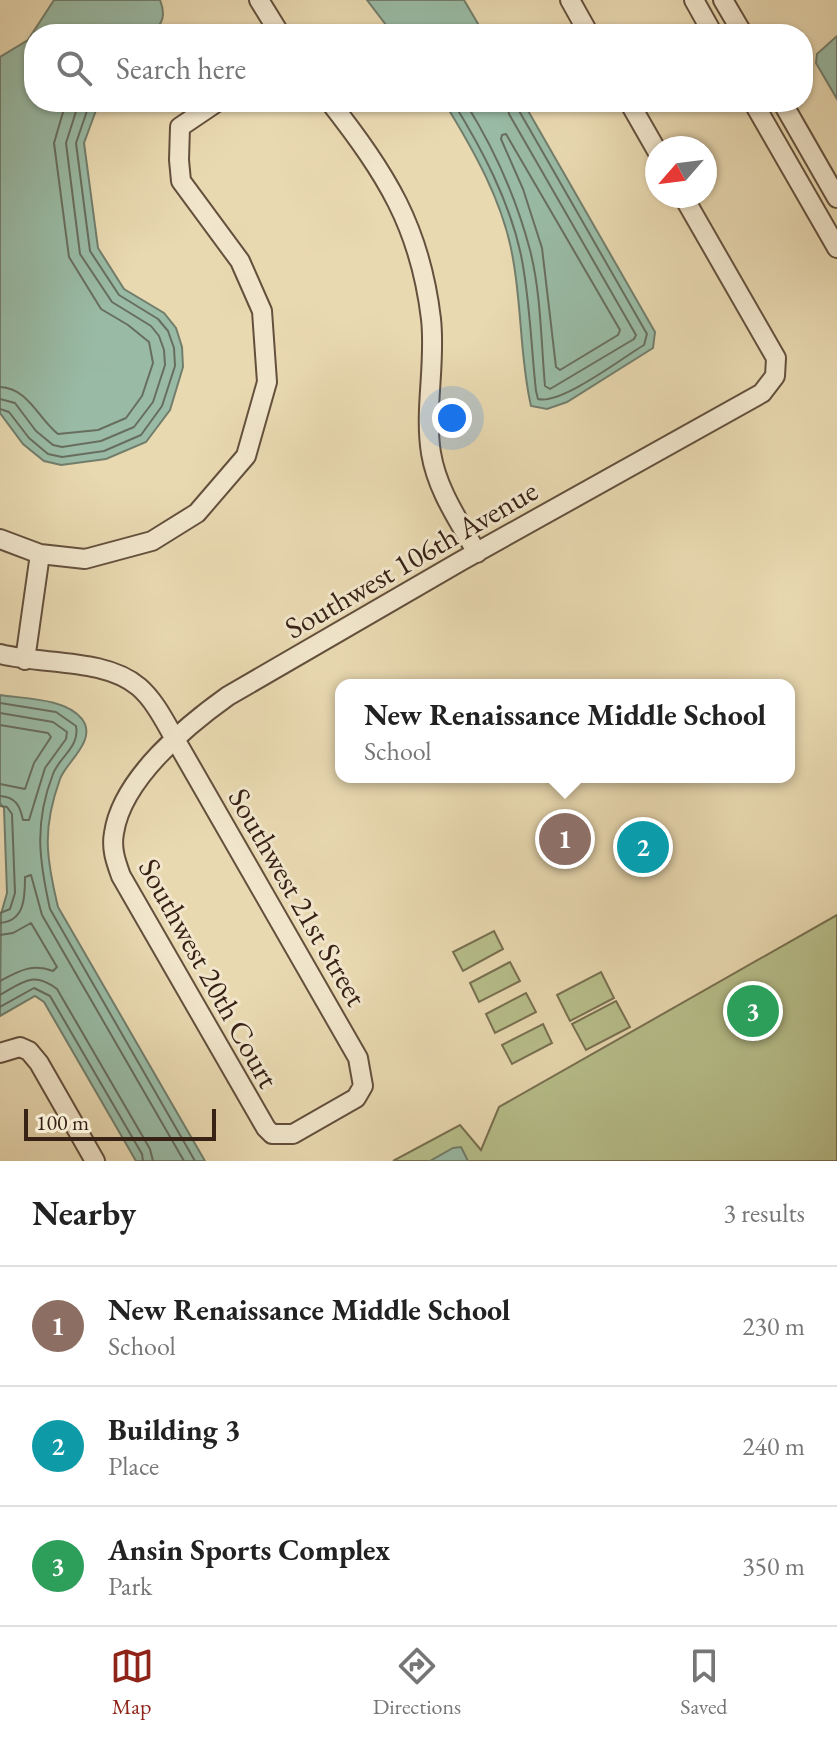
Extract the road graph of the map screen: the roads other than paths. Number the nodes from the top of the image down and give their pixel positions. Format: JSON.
{"nodes":[{"id":1,"x":259,"y":0,"type":"edge"},
{"id":2,"x":570,"y":0,"type":"edge"},
{"id":3,"x":694,"y":0,"type":"edge"},
{"id":4,"x":723,"y":0,"type":"edge"},
{"id":5,"x":274,"y":24,"type":"edge"},
{"id":6,"x":583,"y":24,"type":"edge"},
{"id":7,"x":707,"y":24,"type":"edge"},
{"id":8,"x":737,"y":24,"type":"edge"},
{"id":9,"x":202,"y":112,"type":"edge"},
{"id":10,"x":338,"y":112,"type":"edge"},
{"id":11,"x":635,"y":112,"type":"edge"},
{"id":12,"x":759,"y":112,"type":"edge"},
{"id":13,"x":788,"y":112,"type":"edge"},
{"id":14,"x":648,"y":136,"type":"edge"},
{"id":15,"x":837,"y":198,"type":"edge"},
{"id":16,"x":690,"y":208,"type":"edge"},
{"id":17,"x":837,"y":248,"type":"edge"},
{"id":18,"x":0,"y":539,"type":"edge"},
{"id":19,"x":477,"y":553,"type":"junction"},
{"id":20,"x":40,"y":554,"type":"junction"},
{"id":21,"x":0,"y":654,"type":"edge"},
{"id":22,"x":25,"y":660,"type":"junction"},
{"id":23,"x":175,"y":739,"type":"junction"},
{"id":24,"x":114,"y":832,"type":"joint"},
{"id":25,"x":0,"y":1053,"type":"edge"},
{"id":26,"x":272,"y":1134,"type":"joint"},
{"id":27,"x":95,"y":1161,"type":"edge"}],
"edges":[{"from":1,"to":5,"type":"street"},
{"from":2,"to":6,"type":"street"},
{"from":3,"to":7,"type":"street"},
{"from":4,"to":8,"type":"street"},
{"from":9,"to":20,"type":"street"},
{"from":10,"to":19,"type":"street"},
{"from":11,"to":14,"type":"street"},
{"from":12,"to":17,"type":"street"},
{"from":13,"to":15,"type":"street"},
{"from":16,"to":19,"type":"street","name":"Southwest 106th Avenue"},
{"from":18,"to":20,"type":"street"},
{"from":19,"to":23,"type":"street","name":"Southwest 106th Avenue"},
{"from":20,"to":22,"type":"street"},
{"from":21,"to":22,"type":"street","name":"Southwest 21st Street"},
{"from":22,"to":23,"type":"street","name":"Southwest 21st Street"},
{"from":23,"to":24,"type":"street","name":"Southwest 106th Avenue"},
{"from":23,"to":26,"type":"street","name":"Southwest 21st Street"},
{"from":24,"to":26,"type":"street","name":"Southwest 20th Court"},
{"from":25,"to":27,"type":"street"}]}
